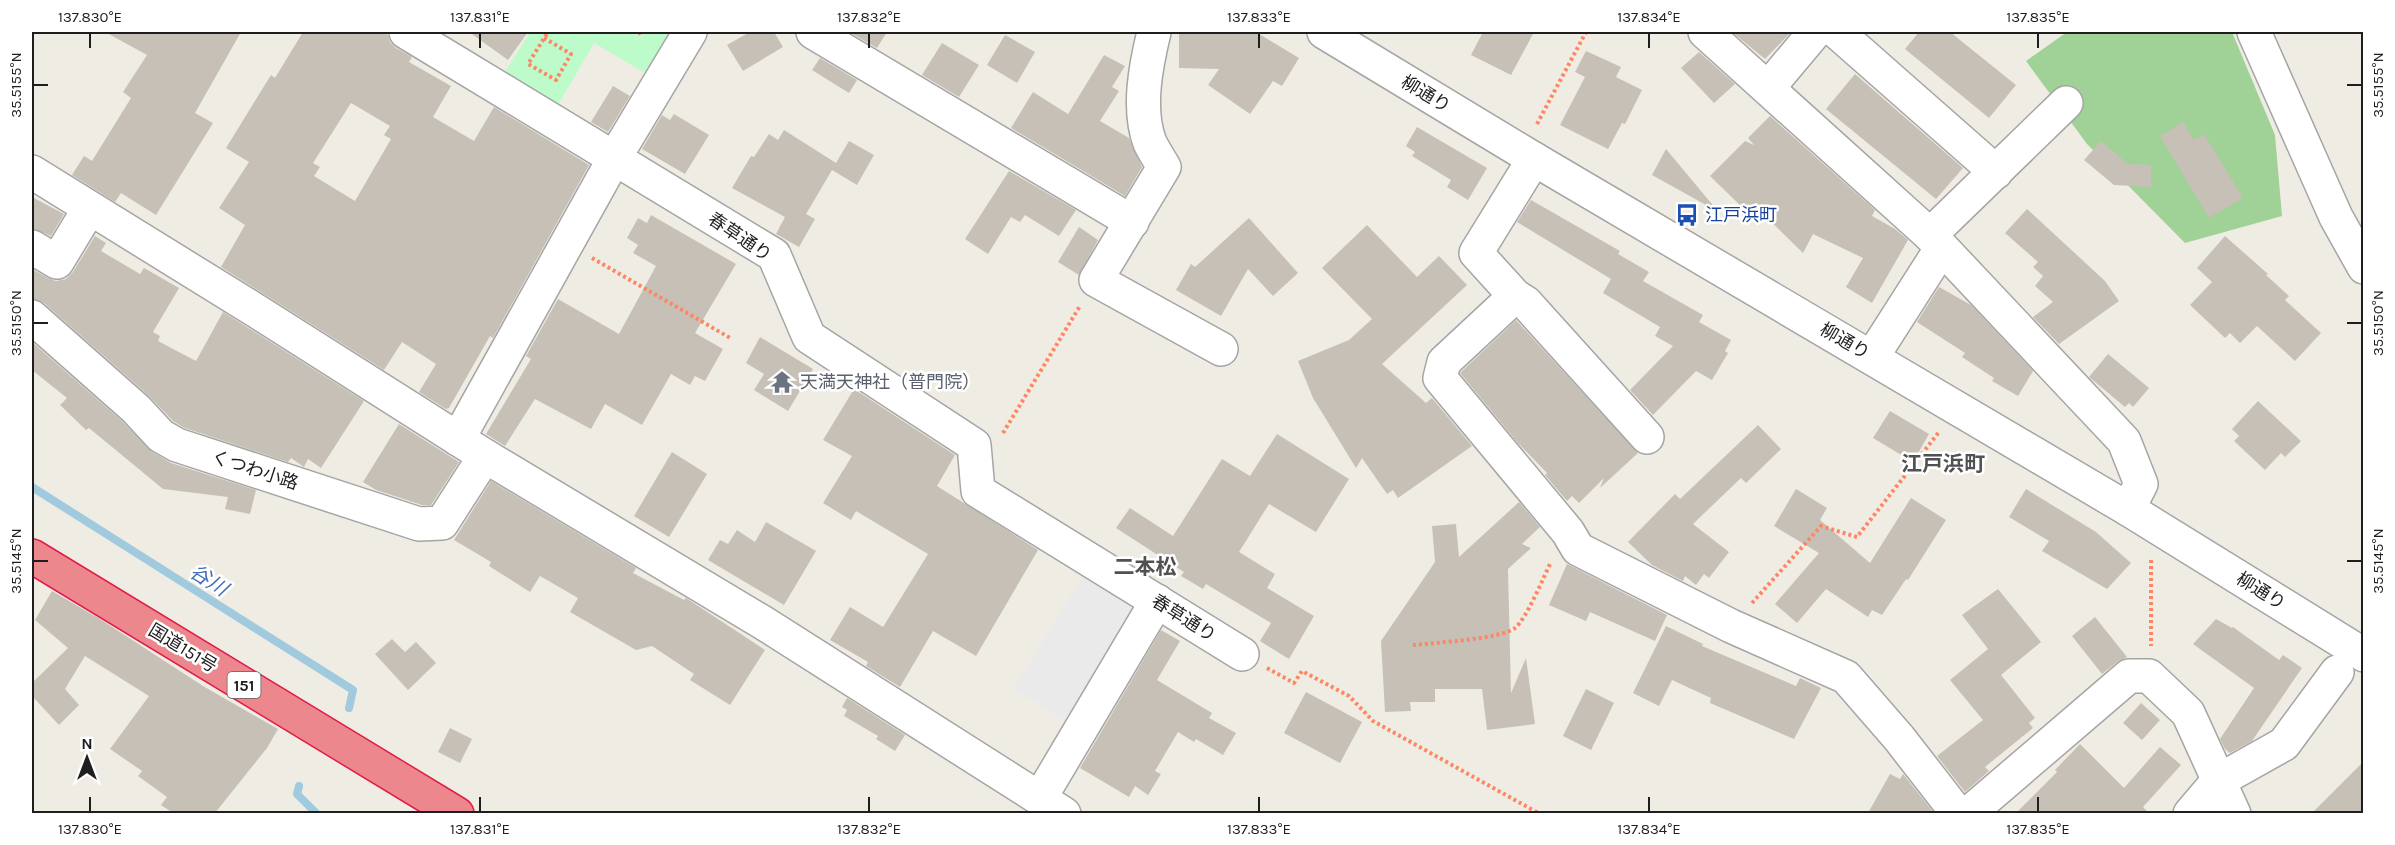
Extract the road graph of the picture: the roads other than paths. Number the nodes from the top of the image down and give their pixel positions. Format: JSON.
{"nodes":[{"id":1,"x":406,"y":32,"type":"edge"},
{"id":2,"x":690,"y":32,"type":"edge"},
{"id":3,"x":813,"y":32,"type":"edge"},
{"id":4,"x":1154,"y":32,"type":"edge"},
{"id":5,"x":1323,"y":32,"type":"edge"},
{"id":6,"x":1705,"y":32,"type":"edge"},
{"id":7,"x":1815,"y":32,"type":"edge"},
{"id":8,"x":1838,"y":32,"type":"edge"},
{"id":9,"x":2254,"y":32,"type":"edge"},
{"id":10,"x":1768,"y":88,"type":"junction"},
{"id":11,"x":2066,"y":102,"type":"dead end"},
{"id":12,"x":615,"y":157,"type":"junction"},
{"id":13,"x":1534,"y":159,"type":"junction"},
{"id":14,"x":32,"y":172,"type":"edge"},
{"id":15,"x":1996,"y":172,"type":"junction"},
{"id":16,"x":89,"y":209,"type":"junction"},
{"id":17,"x":1132,"y":222,"type":"junction"},
{"id":18,"x":1936,"y":242,"type":"junction"},
{"id":19,"x":32,"y":247,"type":"edge"},
{"id":20,"x":2364,"y":267,"type":"edge"},
{"id":21,"x":1515,"y":296,"type":"junction"},
{"id":22,"x":32,"y":317,"type":"edge"},
{"id":23,"x":1221,"y":349,"type":"dead end"},
{"id":24,"x":1872,"y":357,"type":"junction"},
{"id":25,"x":1647,"y":437,"type":"dead end"},
{"id":26,"x":472,"y":448,"type":"junction"},
{"id":27,"x":2128,"y":508,"type":"junction"},
{"id":28,"x":32,"y":556,"type":"edge"},
{"id":29,"x":1157,"y":602,"type":"junction"},
{"id":30,"x":1242,"y":654,"type":"road end"},
{"id":31,"x":2350,"y":663,"type":"edge"},
{"id":32,"x":2218,"y":781,"type":"junction"},
{"id":33,"x":1052,"y":806,"type":"edge"},
{"id":34,"x":457,"y":813,"type":"edge"},
{"id":35,"x":1958,"y":813,"type":"edge"},
{"id":36,"x":1968,"y":813,"type":"edge"},
{"id":37,"x":2190,"y":813,"type":"edge"},
{"id":38,"x":2234,"y":813,"type":"edge"}],
"edges":[{"from":1,"to":12,"type":"street","name":"春草通り"},
{"from":2,"to":12,"type":"street"},
{"from":3,"to":17,"type":"street"},
{"from":4,"to":17,"type":"street"},
{"from":5,"to":13,"type":"street","name":"柳通り"},
{"from":6,"to":10,"type":"street"},
{"from":7,"to":10,"type":"street"},
{"from":8,"to":15,"type":"street"},
{"from":9,"to":20,"type":"street"},
{"from":10,"to":18,"type":"street"},
{"from":11,"to":15,"type":"street"},
{"from":12,"to":26,"type":"street"},
{"from":12,"to":29,"type":"street","name":"春草通り"},
{"from":13,"to":21,"type":"street"},
{"from":13,"to":24,"type":"street","name":"柳通り"},
{"from":14,"to":16,"type":"street"},
{"from":15,"to":18,"type":"street"},
{"from":16,"to":19,"type":"street"},
{"from":16,"to":26,"type":"street"},
{"from":17,"to":23,"type":"street"},
{"from":18,"to":24,"type":"street"},
{"from":18,"to":27,"type":"street"},
{"from":21,"to":25,"type":"street"},
{"from":21,"to":35,"type":"street"},
{"from":22,"to":26,"type":"street","name":"くつわ小路"},
{"from":24,"to":27,"type":"street","name":"柳通り"},
{"from":26,"to":33,"type":"street"},
{"from":27,"to":31,"type":"street","name":"柳通り"},
{"from":28,"to":34,"type":"highway","name":"国道151号","number":"151"},
{"from":29,"to":30,"type":"street","name":"春草通り"},
{"from":29,"to":33,"type":"street"},
{"from":31,"to":32,"type":"street"},
{"from":32,"to":36,"type":"street"},
{"from":32,"to":37,"type":"street"},
{"from":32,"to":38,"type":"street"}]}
